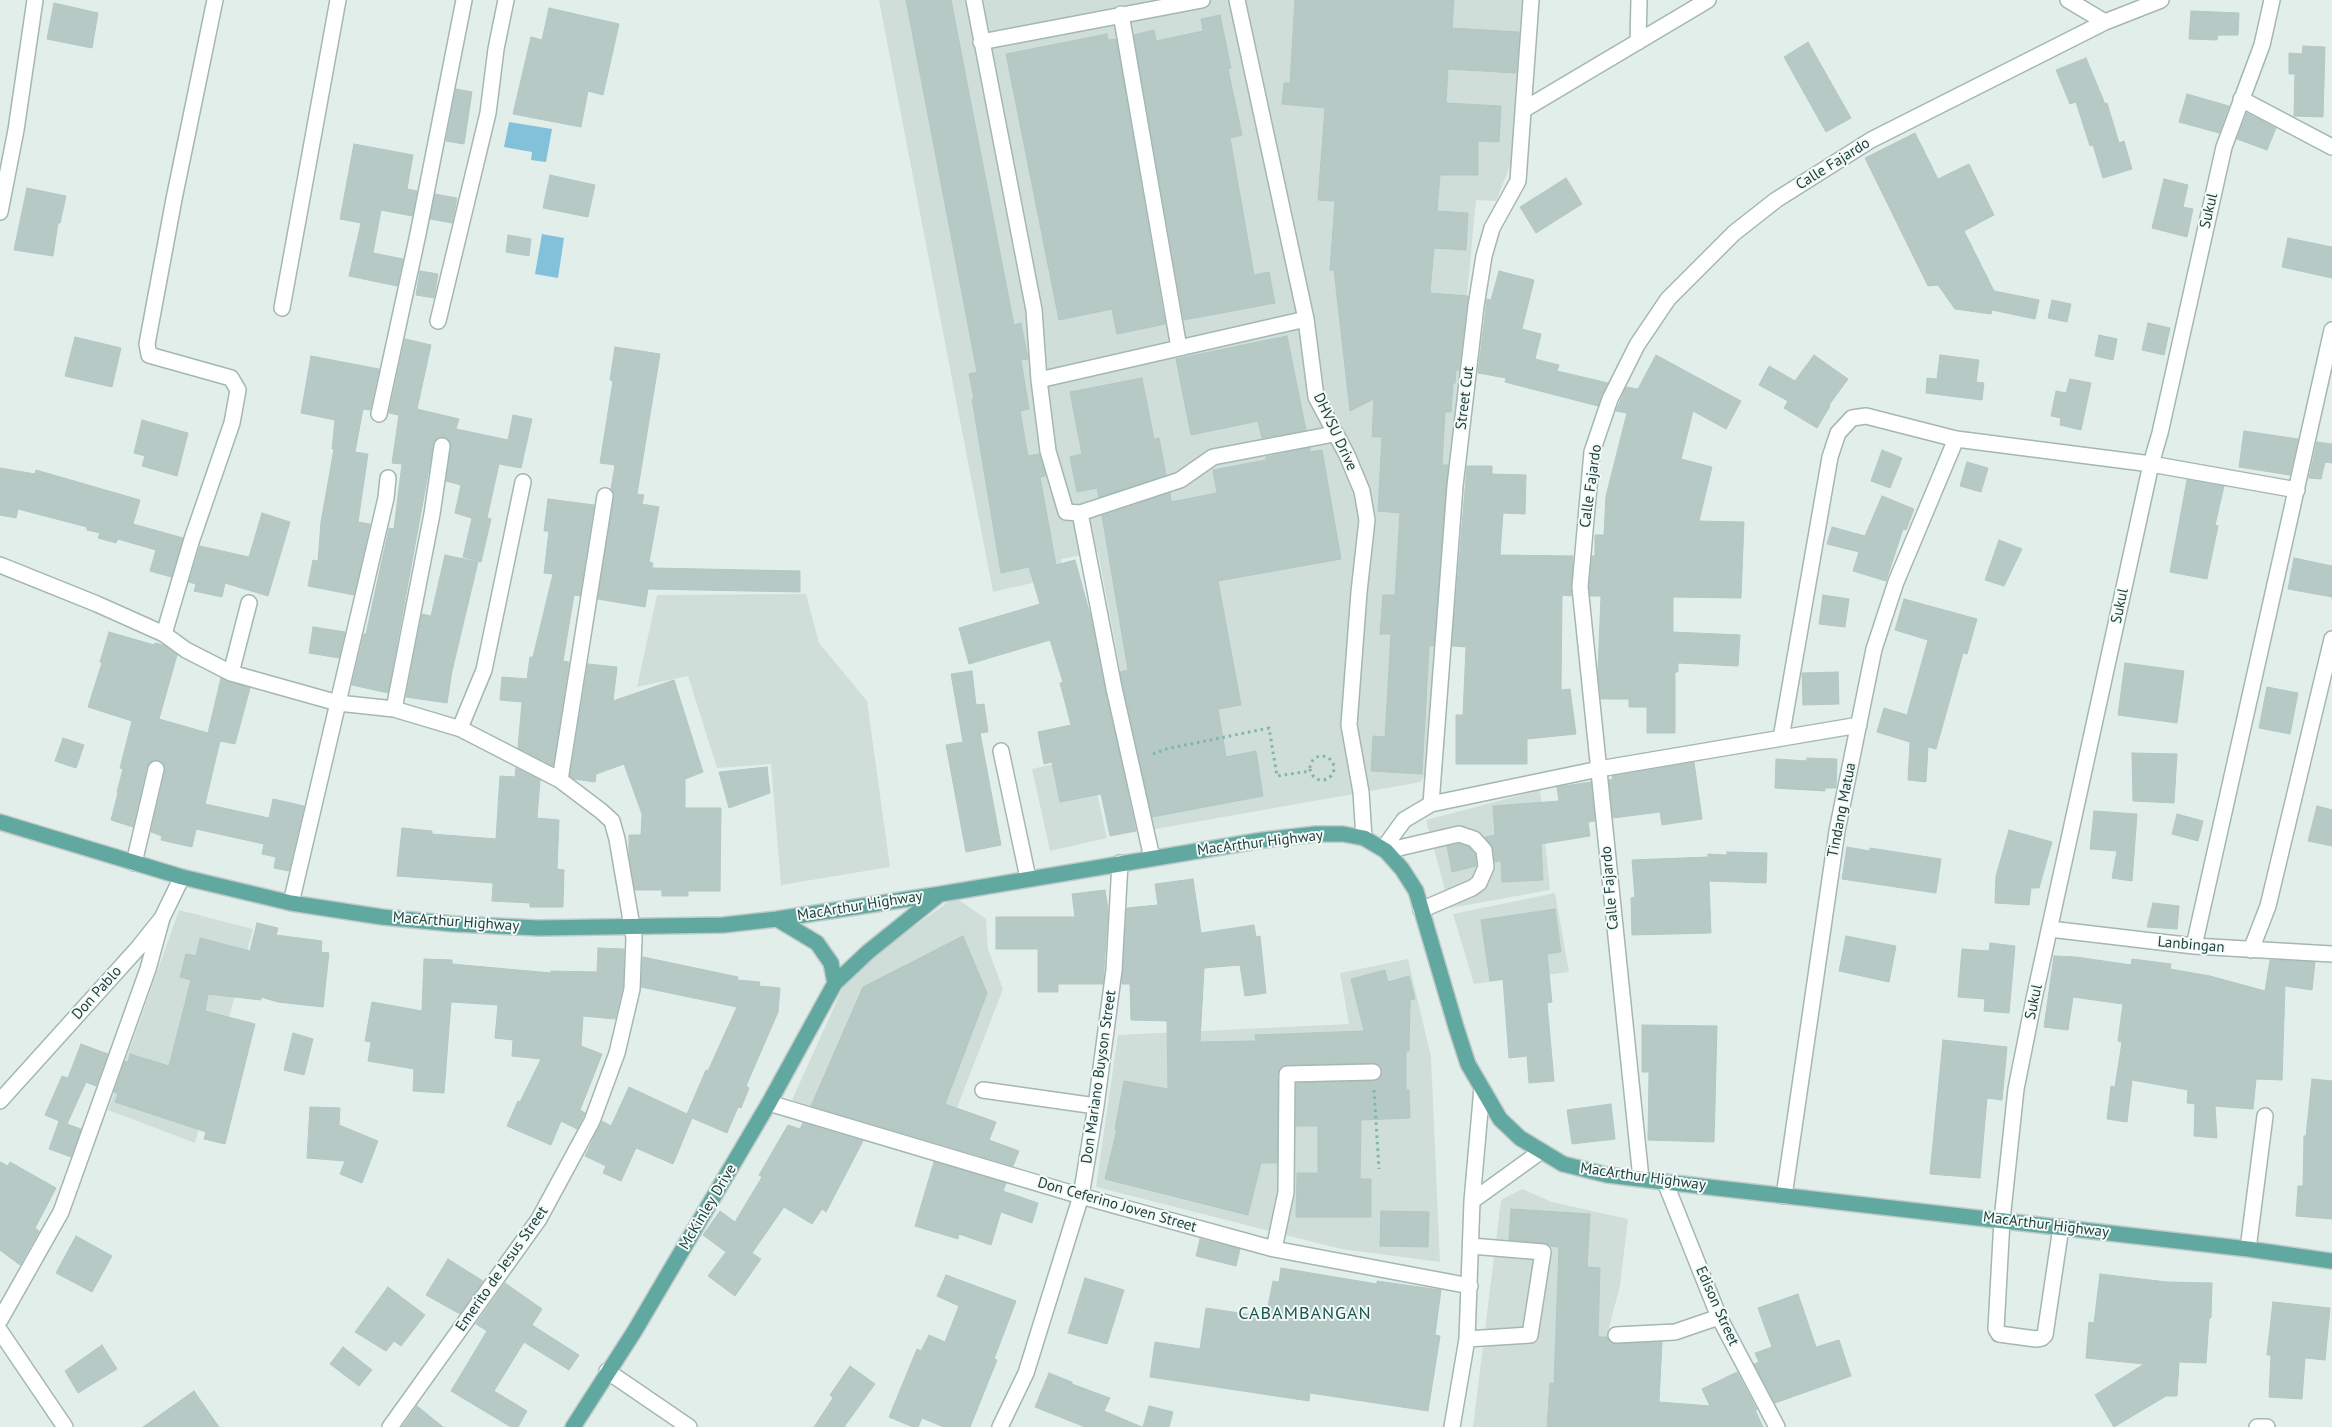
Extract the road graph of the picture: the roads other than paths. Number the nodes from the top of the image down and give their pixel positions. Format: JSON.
{"nodes":[{"id":1,"x":35,"y":0,"type":"edge"},
{"id":2,"x":215,"y":0,"type":"edge"},
{"id":3,"x":338,"y":0,"type":"edge"},
{"id":4,"x":464,"y":0,"type":"edge"},
{"id":5,"x":506,"y":0,"type":"edge"},
{"id":6,"x":974,"y":0,"type":"edge"},
{"id":7,"x":1202,"y":0,"type":"edge"},
{"id":8,"x":1237,"y":0,"type":"edge"},
{"id":9,"x":1531,"y":0,"type":"edge"},
{"id":10,"x":1639,"y":0,"type":"edge"},
{"id":11,"x":1708,"y":0,"type":"edge"},
{"id":12,"x":2068,"y":0,"type":"edge"},
{"id":13,"x":2161,"y":0,"type":"edge"},
{"id":14,"x":2272,"y":0,"type":"edge"},
{"id":15,"x":1121,"y":14,"type":"junction"},
{"id":16,"x":2105,"y":22,"type":"junction"},
{"id":17,"x":981,"y":42,"type":"junction"},
{"id":18,"x":1638,"y":42,"type":"junction"},
{"id":19,"x":2241,"y":99,"type":"junction"},
{"id":20,"x":1523,"y":110,"type":"junction"},
{"id":21,"x":2332,"y":147,"type":"edge"},
{"id":22,"x":0,"y":212,"type":"edge"},
{"id":23,"x":282,"y":308,"type":"dead end"},
{"id":24,"x":1306,"y":319,"type":"junction"},
{"id":25,"x":438,"y":321,"type":"dead end"},
{"id":26,"x":2332,"y":330,"type":"edge"},
{"id":27,"x":1179,"y":348,"type":"junction"},
{"id":28,"x":1039,"y":380,"type":"junction"},
{"id":29,"x":379,"y":414,"type":"dead end"},
{"id":30,"x":1334,"y":434,"type":"junction"},
{"id":31,"x":1956,"y":439,"type":"junction"},
{"id":32,"x":442,"y":446,"type":"dead end"},
{"id":33,"x":2151,"y":464,"type":"junction"},
{"id":34,"x":388,"y":478,"type":"dead end"},
{"id":35,"x":523,"y":482,"type":"dead end"},
{"id":36,"x":2297,"y":490,"type":"junction"},
{"id":37,"x":605,"y":496,"type":"dead end"},
{"id":38,"x":1080,"y":513,"type":"junction"},
{"id":39,"x":0,"y":566,"type":"edge"},
{"id":40,"x":249,"y":603,"type":"dead end"},
{"id":41,"x":164,"y":634,"type":"junction"},
{"id":42,"x":2332,"y":639,"type":"edge"},
{"id":43,"x":232,"y":673,"type":"junction"},
{"id":44,"x":338,"y":703,"type":"junction"},
{"id":45,"x":394,"y":709,"type":"junction"},
{"id":46,"x":1859,"y":725,"type":"junction"},
{"id":47,"x":460,"y":728,"type":"junction"},
{"id":48,"x":1781,"y":738,"type":"junction"},
{"id":49,"x":1001,"y":751,"type":"dead end"},
{"id":50,"x":156,"y":769,"type":"dead end"},
{"id":51,"x":1599,"y":769,"type":"junction"},
{"id":52,"x":560,"y":780,"type":"junction"},
{"id":53,"x":1431,"y":804,"type":"junction"},
{"id":54,"x":0,"y":822,"type":"edge"},
{"id":55,"x":1364,"y":838,"type":"junction"},
{"id":56,"x":1384,"y":850,"type":"junction"},
{"id":57,"x":1152,"y":858,"type":"junction"},
{"id":58,"x":134,"y":863,"type":"junction"},
{"id":59,"x":1120,"y":863,"type":"junction"},
{"id":60,"x":182,"y":877,"type":"junction"},
{"id":61,"x":1028,"y":878,"type":"junction"},
{"id":62,"x":942,"y":894,"type":"junction"},
{"id":63,"x":291,"y":903,"type":"junction"},
{"id":64,"x":1421,"y":910,"type":"junction"},
{"id":65,"x":162,"y":918,"type":"junction"},
{"id":66,"x":777,"y":918,"type":"junction"},
{"id":67,"x":633,"y":926,"type":"junction"},
{"id":68,"x":2050,"y":929,"type":"junction"},
{"id":69,"x":2194,"y":946,"type":"junction"},
{"id":70,"x":2251,"y":950,"type":"junction"},
{"id":71,"x":2332,"y":954,"type":"edge"},
{"id":72,"x":835,"y":983,"type":"junction"},
{"id":73,"x":1373,"y":1072,"type":"road end"},
{"id":74,"x":1482,"y":1088,"type":"junction"},
{"id":75,"x":983,"y":1090,"type":"dead end"},
{"id":76,"x":0,"y":1101,"type":"edge"},
{"id":77,"x":769,"y":1103,"type":"junction"},
{"id":78,"x":1096,"y":1106,"type":"junction"},
{"id":79,"x":2265,"y":1116,"type":"dead end"},
{"id":80,"x":1540,"y":1152,"type":"junction"},
{"id":81,"x":1641,"y":1179,"type":"junction"},
{"id":82,"x":1665,"y":1182,"type":"junction"},
{"id":83,"x":1081,"y":1196,"type":"junction"},
{"id":84,"x":1784,"y":1196,"type":"junction"},
{"id":85,"x":1472,"y":1201,"type":"junction"},
{"id":86,"x":2002,"y":1220,"type":"junction"},
{"id":87,"x":2061,"y":1227,"type":"junction"},
{"id":88,"x":1471,"y":1246,"type":"junction"},
{"id":89,"x":1274,"y":1249,"type":"junction"},
{"id":90,"x":2248,"y":1249,"type":"junction"},
{"id":91,"x":2332,"y":1261,"type":"edge"},
{"id":92,"x":1470,"y":1286,"type":"junction"},
{"id":93,"x":1719,"y":1317,"type":"junction"},
{"id":94,"x":0,"y":1320,"type":"edge"},
{"id":95,"x":0,"y":1330,"type":"edge"},
{"id":96,"x":1616,"y":1335,"type":"dead end"},
{"id":97,"x":1467,"y":1339,"type":"junction"},
{"id":98,"x":607,"y":1371,"type":"junction"},
{"id":99,"x":65,"y":1427,"type":"edge"},
{"id":100,"x":390,"y":1427,"type":"edge"},
{"id":101,"x":573,"y":1427,"type":"edge"},
{"id":102,"x":689,"y":1427,"type":"edge"},
{"id":103,"x":1000,"y":1427,"type":"edge"},
{"id":104,"x":1452,"y":1427,"type":"edge"},
{"id":105,"x":1777,"y":1427,"type":"edge"},
{"id":106,"x":2257,"y":1427,"type":"edge"},
{"id":107,"x":2267,"y":1427,"type":"edge"}],
"edges":[{"from":1,"to":22,"type":"street"},
{"from":2,"to":41,"type":"street"},
{"from":3,"to":23,"type":"street"},
{"from":4,"to":29,"type":"street"},
{"from":5,"to":25,"type":"street"},
{"from":6,"to":17,"type":"street"},
{"from":7,"to":15,"type":"street"},
{"from":8,"to":24,"type":"street","name":"DHVSU Drive"},
{"from":9,"to":20,"type":"street","name":"Street Cut"},
{"from":10,"to":18,"type":"street"},
{"from":11,"to":18,"type":"street"},
{"from":12,"to":16,"type":"street"},
{"from":13,"to":16,"type":"street","name":"Calle Fajardo"},
{"from":14,"to":19,"type":"street","name":"Sukul"},
{"from":15,"to":17,"type":"street"},
{"from":15,"to":27,"type":"street"},
{"from":16,"to":51,"type":"street","name":"Calle Fajardo"},
{"from":17,"to":28,"type":"street"},
{"from":18,"to":20,"type":"street"},
{"from":19,"to":21,"type":"street"},
{"from":19,"to":33,"type":"street","name":"Sukul"},
{"from":20,"to":53,"type":"street","name":"Street Cut"},
{"from":24,"to":27,"type":"street"},
{"from":24,"to":30,"type":"street","name":"DHVSU Drive"},
{"from":26,"to":36,"type":"street"},
{"from":27,"to":28,"type":"street"},
{"from":28,"to":38,"type":"street"},
{"from":30,"to":38,"type":"street"},
{"from":30,"to":55,"type":"street","name":"DHVSU Drive"},
{"from":31,"to":33,"type":"street"},
{"from":31,"to":46,"type":"street","name":"Tindang Matua"},
{"from":31,"to":48,"type":"street"},
{"from":32,"to":45,"type":"street"},
{"from":33,"to":36,"type":"street"},
{"from":33,"to":68,"type":"street","name":"Sukul"},
{"from":34,"to":44,"type":"street"},
{"from":35,"to":47,"type":"street"},
{"from":36,"to":69,"type":"street"},
{"from":37,"to":52,"type":"street"},
{"from":38,"to":57,"type":"street"},
{"from":39,"to":41,"type":"street","name":"Emerito de Jesus Street"},
{"from":40,"to":43,"type":"street"},
{"from":41,"to":43,"type":"street","name":"Emerito de Jesus Street"},
{"from":42,"to":70,"type":"street"},
{"from":43,"to":44,"type":"street","name":"Emerito de Jesus Street"},
{"from":44,"to":45,"type":"street","name":"Emerito de Jesus Street"},
{"from":44,"to":63,"type":"street"},
{"from":45,"to":47,"type":"street","name":"Emerito de Jesus Street"},
{"from":46,"to":48,"type":"street"},
{"from":46,"to":84,"type":"street","name":"Tindang Matua"},
{"from":47,"to":52,"type":"street","name":"Emerito de Jesus Street"},
{"from":48,"to":51,"type":"street"},
{"from":49,"to":61,"type":"street"},
{"from":50,"to":58,"type":"street"},
{"from":51,"to":53,"type":"street"},
{"from":51,"to":81,"type":"street","name":"Calle Fajardo"},
{"from":52,"to":67,"type":"street","name":"Emerito de Jesus Street"},
{"from":53,"to":56,"type":"street"},
{"from":54,"to":58,"type":"main road","name":"MacArthur Highway"},
{"from":55,"to":56,"type":"main road","name":"MacArthur Highway"},
{"from":55,"to":57,"type":"main road","name":"MacArthur Highway"},
{"from":56,"to":64,"type":"main road","name":"MacArthur Highway"},
{"from":56,"to":64,"type":"street"},
{"from":57,"to":59,"type":"main road","name":"MacArthur Highway"},
{"from":58,"to":60,"type":"main road","name":"MacArthur Highway"},
{"from":59,"to":61,"type":"main road","name":"MacArthur Highway"},
{"from":59,"to":78,"type":"street","name":"Don Mariano Buyson Street"},
{"from":60,"to":63,"type":"main road","name":"MacArthur Highway"},
{"from":60,"to":65,"type":"street","name":"Don Pablo"},
{"from":61,"to":62,"type":"main road","name":"MacArthur Highway"},
{"from":62,"to":66,"type":"main road","name":"MacArthur Highway"},
{"from":62,"to":72,"type":"main road","name":"McKinley Drive"},
{"from":63,"to":67,"type":"main road","name":"MacArthur Highway"},
{"from":64,"to":74,"type":"main road","name":"MacArthur Highway"},
{"from":65,"to":76,"type":"street","name":"Don Pablo"},
{"from":65,"to":94,"type":"street"},
{"from":66,"to":67,"type":"main road","name":"MacArthur Highway"},
{"from":66,"to":72,"type":"main road"},
{"from":67,"to":100,"type":"street","name":"Emerito de Jesus Street"},
{"from":68,"to":69,"type":"street","name":"Lanbingan"},
{"from":68,"to":86,"type":"street","name":"Sukul"},
{"from":69,"to":70,"type":"street","name":"Lanbingan"},
{"from":70,"to":71,"type":"street","name":"Lanbingan"},
{"from":72,"to":77,"type":"main road","name":"McKinley Drive"},
{"from":73,"to":89,"type":"street"},
{"from":74,"to":80,"type":"main road","name":"MacArthur Highway"},
{"from":74,"to":85,"type":"street"},
{"from":75,"to":78,"type":"street"},
{"from":77,"to":83,"type":"street","name":"Don Ceferino Joven Street"},
{"from":77,"to":98,"type":"main road","name":"McKinley Drive"},
{"from":78,"to":83,"type":"street","name":"Don Mariano Buyson Street"},
{"from":79,"to":90,"type":"street"},
{"from":80,"to":81,"type":"main road","name":"MacArthur Highway"},
{"from":80,"to":85,"type":"street"},
{"from":81,"to":82,"type":"main road","name":"MacArthur Highway"},
{"from":82,"to":84,"type":"main road","name":"MacArthur Highway"},
{"from":82,"to":93,"type":"street","name":"Edison Street"},
{"from":83,"to":89,"type":"street","name":"Don Ceferino Joven Street"},
{"from":83,"to":103,"type":"street","name":"Don Mariano Buyson Street"},
{"from":84,"to":86,"type":"main road","name":"MacArthur Highway"},
{"from":85,"to":88,"type":"street"},
{"from":86,"to":87,"type":"main road","name":"MacArthur Highway"},
{"from":86,"to":87,"type":"street","name":"Sukul"},
{"from":87,"to":90,"type":"main road","name":"MacArthur Highway"},
{"from":88,"to":92,"type":"street"},
{"from":88,"to":97,"type":"street"},
{"from":89,"to":92,"type":"street","name":"Don Ceferino Joven Street"},
{"from":90,"to":91,"type":"main road","name":"MacArthur Highway"},
{"from":92,"to":97,"type":"street"},
{"from":93,"to":96,"type":"street"},
{"from":93,"to":105,"type":"street","name":"Edison Street"},
{"from":95,"to":99,"type":"street"},
{"from":97,"to":104,"type":"street"},
{"from":98,"to":101,"type":"main road","name":"McKinley Drive"},
{"from":98,"to":102,"type":"street"},
{"from":106,"to":107,"type":"street"}]}
